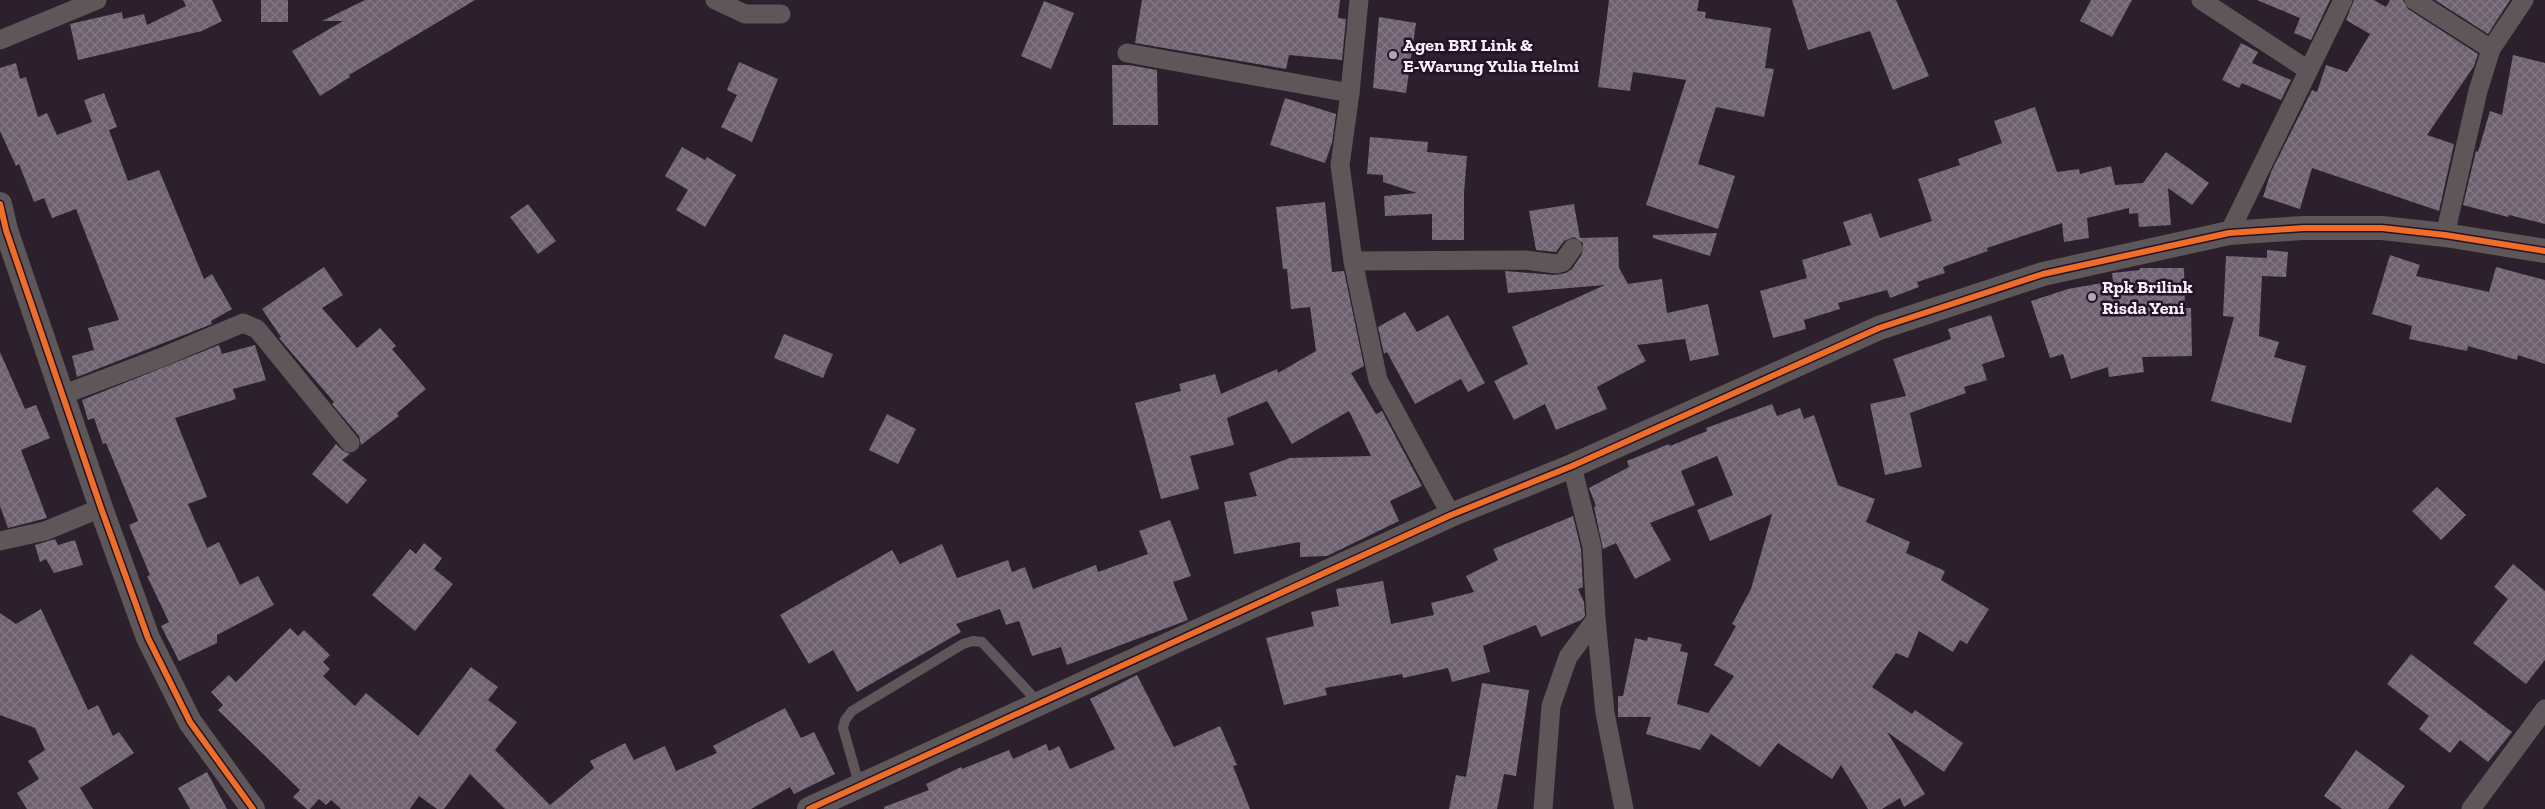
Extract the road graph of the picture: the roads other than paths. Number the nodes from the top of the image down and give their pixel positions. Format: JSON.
{"nodes":[{"id":1,"x":98,"y":0,"type":"edge"},
{"id":2,"x":715,"y":0,"type":"edge"},
{"id":3,"x":1359,"y":0,"type":"edge"},
{"id":4,"x":2201,"y":0,"type":"edge"},
{"id":5,"x":2343,"y":0,"type":"edge"},
{"id":6,"x":2414,"y":0,"type":"edge"},
{"id":7,"x":2524,"y":0,"type":"edge"},
{"id":8,"x":781,"y":14,"type":"dead end"},
{"id":9,"x":0,"y":40,"type":"edge"},
{"id":10,"x":2492,"y":49,"type":"junction"},
{"id":11,"x":1128,"y":53,"type":"dead end"},
{"id":12,"x":2308,"y":70,"type":"junction"},
{"id":13,"x":1350,"y":93,"type":"junction"},
{"id":14,"x":0,"y":204,"type":"edge"},
{"id":15,"x":2229,"y":233,"type":"junction"},
{"id":16,"x":2445,"y":235,"type":"junction"},
{"id":17,"x":1573,"y":248,"type":"dead end"},
{"id":18,"x":2545,"y":251,"type":"edge"},
{"id":19,"x":1353,"y":261,"type":"junction"},
{"id":20,"x":62,"y":395,"type":"junction"},
{"id":21,"x":350,"y":443,"type":"dead end"},
{"id":22,"x":1572,"y":466,"type":"junction"},
{"id":23,"x":101,"y":508,"type":"junction"},
{"id":24,"x":1451,"y":515,"type":"junction"},
{"id":25,"x":0,"y":541,"type":"edge"},
{"id":26,"x":1596,"y":619,"type":"junction"},
{"id":27,"x":1038,"y":702,"type":"junction"},
{"id":28,"x":2545,"y":709,"type":"edge"},
{"id":29,"x":859,"y":784,"type":"junction"},
{"id":30,"x":253,"y":809,"type":"edge"},
{"id":31,"x":809,"y":809,"type":"edge"},
{"id":32,"x":1542,"y":809,"type":"edge"},
{"id":33,"x":1624,"y":809,"type":"edge"},
{"id":34,"x":2471,"y":809,"type":"edge"}],
"edges":[{"from":1,"to":9,"type":"street"},
{"from":2,"to":8,"type":"street"},
{"from":3,"to":13,"type":"street"},
{"from":4,"to":12,"type":"street"},
{"from":5,"to":12,"type":"street"},
{"from":6,"to":10,"type":"street"},
{"from":7,"to":10,"type":"street"},
{"from":10,"to":16,"type":"street"},
{"from":11,"to":13,"type":"street"},
{"from":12,"to":15,"type":"street"},
{"from":13,"to":19,"type":"street"},
{"from":14,"to":20,"type":"street"},
{"from":15,"to":16,"type":"street"},
{"from":15,"to":22,"type":"street"},
{"from":16,"to":18,"type":"street"},
{"from":17,"to":19,"type":"street"},
{"from":19,"to":24,"type":"street"},
{"from":20,"to":21,"type":"street"},
{"from":20,"to":23,"type":"street"},
{"from":22,"to":24,"type":"street"},
{"from":22,"to":26,"type":"street"},
{"from":23,"to":25,"type":"street"},
{"from":23,"to":30,"type":"street"},
{"from":24,"to":27,"type":"street"},
{"from":26,"to":32,"type":"street"},
{"from":26,"to":33,"type":"street"},
{"from":27,"to":29,"type":"street"},
{"from":27,"to":29,"type":"lane"},
{"from":28,"to":34,"type":"street"},
{"from":29,"to":31,"type":"street"}]}
